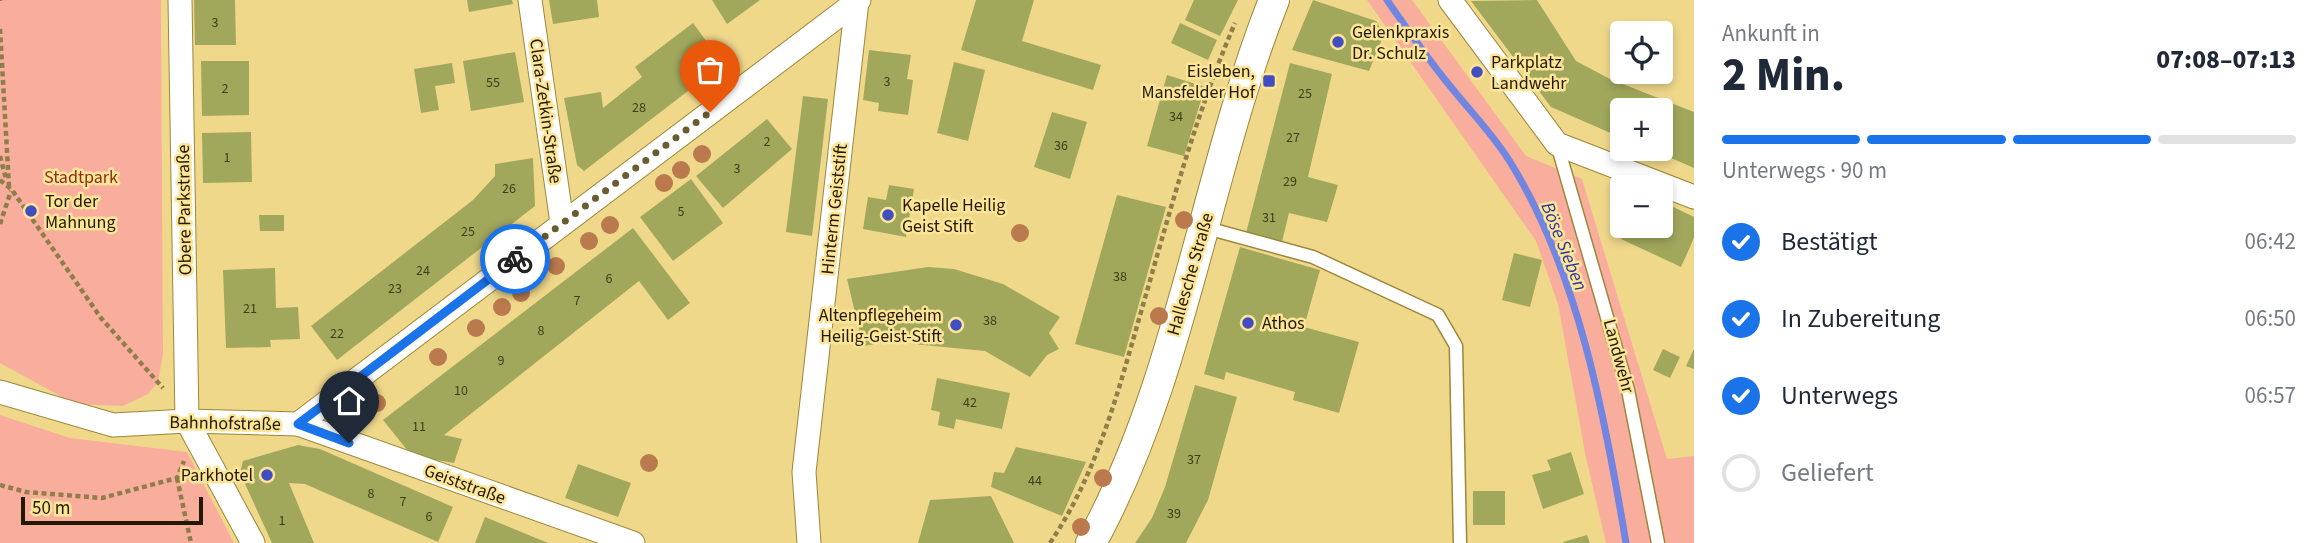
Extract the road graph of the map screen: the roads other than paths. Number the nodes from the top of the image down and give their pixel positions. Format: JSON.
{"nodes":[{"id":1,"x":180,"y":0,"type":"edge"},
{"id":2,"x":530,"y":0,"type":"edge"},
{"id":3,"x":1274,"y":0,"type":"edge"},
{"id":4,"x":1450,"y":0,"type":"edge"},
{"id":5,"x":858,"y":1,"type":"edge"},
{"id":6,"x":1557,"y":144,"type":"junction"},
{"id":7,"x":1694,"y":197,"type":"edge"},
{"id":8,"x":562,"y":223,"type":"junction"},
{"id":9,"x":1203,"y":227,"type":"junction"},
{"id":10,"x":0,"y":392,"type":"edge"},
{"id":11,"x":187,"y":421,"type":"junction"},
{"id":12,"x":298,"y":424,"type":"junction"},
{"id":13,"x":253,"y":543,"type":"edge"},
{"id":14,"x":633,"y":543,"type":"edge"},
{"id":15,"x":809,"y":543,"type":"edge"},
{"id":16,"x":1091,"y":543,"type":"edge"},
{"id":17,"x":1460,"y":543,"type":"edge"},
{"id":18,"x":1658,"y":543,"type":"edge"}],
"edges":[{"from":1,"to":11,"type":"street","name":"Obere Parkstraße"},
{"from":2,"to":8,"type":"street","name":"Clara-Zetkin-Straße"},
{"from":3,"to":9,"type":"street","name":"Hallesche Straße"},
{"from":4,"to":6,"type":"street","name":"Landwehr"},
{"from":5,"to":8,"type":"street","name":"Bahnhofstraße"},
{"from":5,"to":15,"type":"street","name":"Hinterm Geiststift"},
{"from":6,"to":7,"type":"street"},
{"from":6,"to":18,"type":"lane","name":"Landwehr"},
{"from":8,"to":12,"type":"street","name":"Bahnhofstraße"},
{"from":9,"to":16,"type":"street","name":"Hallesche Straße"},
{"from":9,"to":17,"type":"lane"},
{"from":10,"to":11,"type":"street","name":"Bahnhofstraße"},
{"from":11,"to":12,"type":"street","name":"Bahnhofstraße"},
{"from":11,"to":13,"type":"street"},
{"from":12,"to":14,"type":"street","name":"Geiststraße"}]}
